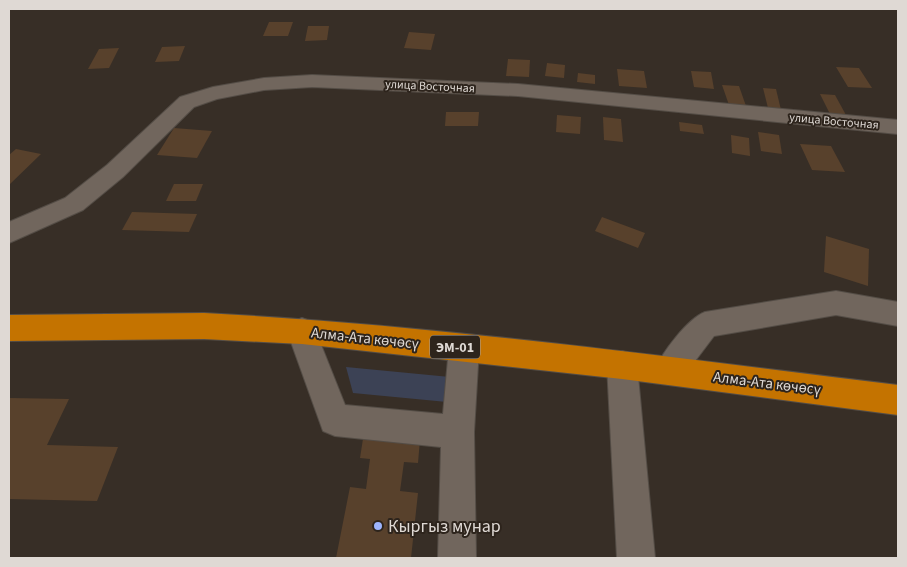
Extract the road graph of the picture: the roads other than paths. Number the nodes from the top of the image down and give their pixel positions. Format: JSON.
{"nodes":[{"id":1,"x":898,"y":127,"type":"edge"},
{"id":2,"x":9,"y":233,"type":"edge"},
{"id":3,"x":898,"y":314,"type":"edge"},
{"id":4,"x":9,"y":328,"type":"edge"},
{"id":5,"x":302,"y":331,"type":"junction"},
{"id":6,"x":464,"y":348,"type":"junction"},
{"id":7,"x":622,"y":364,"type":"junction"},
{"id":8,"x":669,"y":371,"type":"junction"},
{"id":9,"x":898,"y":400,"type":"edge"},
{"id":10,"x":458,"y":432,"type":"junction"},
{"id":11,"x":457,"y":558,"type":"edge"},
{"id":12,"x":636,"y":558,"type":"edge"}],
"edges":[{"from":1,"to":2,"type":"street","name":"улица Восточная"},
{"from":3,"to":8,"type":"street"},
{"from":4,"to":5,"type":"highway","name":"Алма-Ата көчөсү","number":"ЭМ-01"},
{"from":5,"to":6,"type":"highway","name":"Алма-Ата көчөсү","number":"ЭМ-01"},
{"from":5,"to":10,"type":"street"},
{"from":6,"to":7,"type":"highway","name":"Алма-Ата көчөсү","number":"ЭМ-01"},
{"from":6,"to":10,"type":"street"},
{"from":7,"to":8,"type":"highway","name":"Алма-Ата көчөсү","number":"ЭМ-01"},
{"from":7,"to":12,"type":"street"},
{"from":8,"to":9,"type":"highway","name":"Алма-Ата көчөсү","number":"ЭМ-01"},
{"from":10,"to":11,"type":"street"}]}
